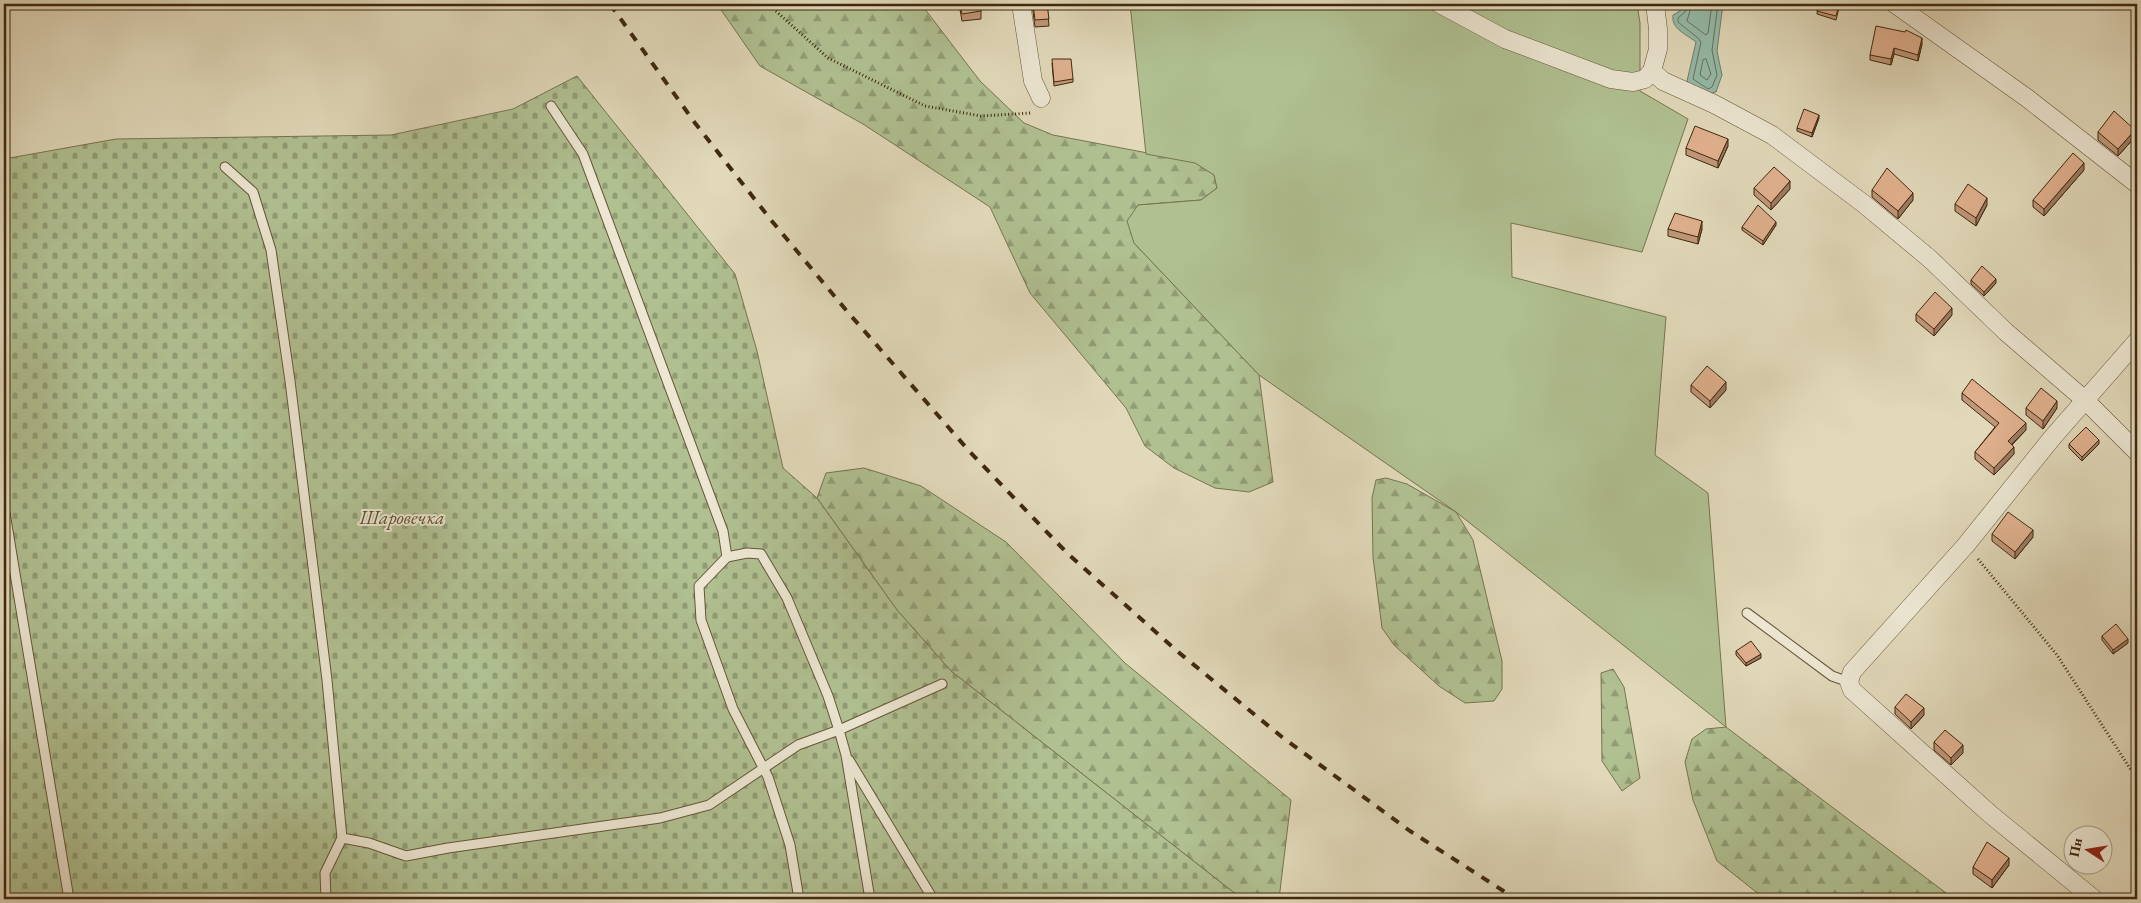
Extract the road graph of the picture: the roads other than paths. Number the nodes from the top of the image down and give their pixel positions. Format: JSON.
{"nodes":[{"id":1,"x":1021,"y":4,"type":"edge"},
{"id":2,"x":1440,"y":4,"type":"edge"},
{"id":3,"x":1655,"y":4,"type":"edge"},
{"id":4,"x":1895,"y":4,"type":"edge"},
{"id":5,"x":1652,"y":71,"type":"junction"},
{"id":6,"x":1041,"y":98,"type":"road end"},
{"id":7,"x":551,"y":106,"type":"dead end"},
{"id":8,"x":225,"y":167,"type":"dead end"},
{"id":9,"x":2137,"y":184,"type":"edge"},
{"id":10,"x":2137,"y":341,"type":"edge"},
{"id":11,"x":2085,"y":400,"type":"junction"},
{"id":12,"x":2137,"y":452,"type":"edge"},
{"id":13,"x":4,"y":507,"type":"edge"},
{"id":14,"x":728,"y":557,"type":"junction"},
{"id":15,"x":1747,"y":613,"type":"dead end"},
{"id":16,"x":1849,"y":682,"type":"junction"},
{"id":17,"x":942,"y":684,"type":"dead end"},
{"id":18,"x":839,"y":730,"type":"junction"},
{"id":19,"x":846,"y":755,"type":"junction"},
{"id":20,"x":763,"y":767,"type":"junction"},
{"id":21,"x":342,"y":838,"type":"junction"},
{"id":22,"x":69,"y":899,"type":"edge"},
{"id":23,"x":326,"y":899,"type":"edge"},
{"id":24,"x":799,"y":899,"type":"edge"},
{"id":25,"x":870,"y":899,"type":"edge"},
{"id":26,"x":933,"y":899,"type":"edge"},
{"id":27,"x":2094,"y":899,"type":"edge"}],
"edges":[{"from":1,"to":6,"type":"street"},
{"from":2,"to":5,"type":"street"},
{"from":3,"to":5,"type":"street"},
{"from":4,"to":9,"type":"street"},
{"from":5,"to":11,"type":"street"},
{"from":7,"to":14,"type":"lane"},
{"from":8,"to":21,"type":"lane"},
{"from":10,"to":11,"type":"street"},
{"from":11,"to":12,"type":"street"},
{"from":11,"to":16,"type":"street"},
{"from":13,"to":22,"type":"lane"},
{"from":14,"to":18,"type":"lane"},
{"from":14,"to":20,"type":"lane"},
{"from":15,"to":16,"type":"lane"},
{"from":16,"to":27,"type":"street"},
{"from":17,"to":18,"type":"lane"},
{"from":18,"to":19,"type":"lane"},
{"from":18,"to":20,"type":"lane"},
{"from":19,"to":25,"type":"lane"},
{"from":19,"to":26,"type":"lane"},
{"from":20,"to":21,"type":"lane"},
{"from":20,"to":24,"type":"lane"},
{"from":21,"to":23,"type":"lane"}]}
